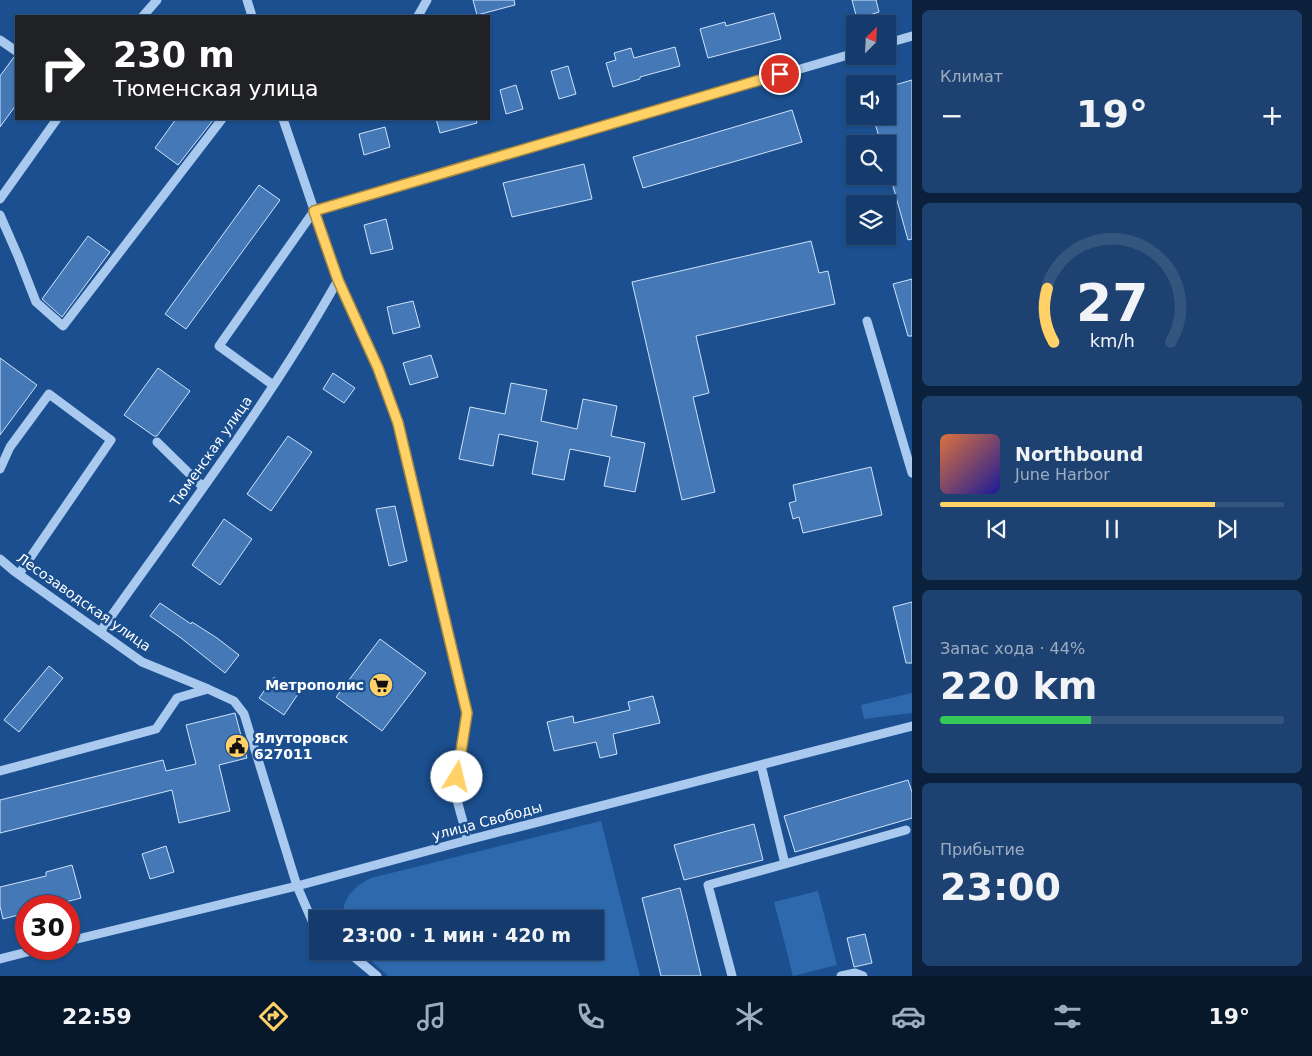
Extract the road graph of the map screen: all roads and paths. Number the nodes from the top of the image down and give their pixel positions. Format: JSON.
{"nodes":[{"id":1,"x":157,"y":0,"type":"edge"},
{"id":2,"x":247,"y":0,"type":"edge"},
{"id":3,"x":427,"y":0,"type":"edge"},
{"id":4,"x":144,"y":15,"type":"edge"},
{"id":5,"x":252,"y":15,"type":"edge"},
{"id":6,"x":419,"y":15,"type":"edge"},
{"id":7,"x":912,"y":36,"type":"edge"},
{"id":8,"x":0,"y":40,"type":"edge"},
{"id":9,"x":896,"y":41,"type":"edge"},
{"id":10,"x":15,"y":50,"type":"edge"},
{"id":11,"x":846,"y":56,"type":"edge"},
{"id":12,"x":56,"y":120,"type":"edge"},
{"id":13,"x":221,"y":120,"type":"edge"},
{"id":14,"x":283,"y":120,"type":"edge"},
{"id":15,"x":0,"y":199,"type":"edge"},
{"id":16,"x":314,"y":211,"type":"junction"},
{"id":17,"x":0,"y":215,"type":"edge"},
{"id":18,"x":338,"y":280,"type":"junction"},
{"id":19,"x":867,"y":321,"type":"dead end"},
{"id":20,"x":273,"y":385,"type":"junction"},
{"id":21,"x":157,"y":442,"type":"dead end"},
{"id":22,"x":0,"y":469,"type":"edge"},
{"id":23,"x":912,"y":473,"type":"edge"},
{"id":24,"x":203,"y":486,"type":"junction"},
{"id":25,"x":0,"y":558,"type":"edge"},
{"id":26,"x":19,"y":574,"type":"junction"},
{"id":27,"x":100,"y":632,"type":"junction"},
{"id":28,"x":208,"y":689,"type":"junction"},
{"id":29,"x":912,"y":726,"type":"edge"},
{"id":30,"x":761,"y":765,"type":"junction"},
{"id":31,"x":0,"y":771,"type":"edge"},
{"id":32,"x":906,"y":830,"type":"dead end"},
{"id":33,"x":468,"y":840,"type":"junction"},
{"id":34,"x":785,"y":864,"type":"junction"},
{"id":35,"x":297,"y":886,"type":"junction"},
{"id":36,"x":309,"y":914,"type":"edge"},
{"id":37,"x":80,"y":938,"type":"edge"},
{"id":38,"x":15,"y":955,"type":"edge"},
{"id":39,"x":0,"y":959,"type":"edge"},
{"id":40,"x":358,"y":960,"type":"edge"},
{"id":41,"x":377,"y":976,"type":"edge"},
{"id":42,"x":732,"y":976,"type":"edge"},
{"id":43,"x":840,"y":976,"type":"edge"},
{"id":44,"x":862,"y":976,"type":"edge"}],
"edges":[{"from":1,"to":4,"type":"street"},
{"from":2,"to":5,"type":"street"},
{"from":3,"to":6,"type":"street"},
{"from":7,"to":9,"type":"street"},
{"from":8,"to":10,"type":"street"},
{"from":11,"to":16,"type":"street"},
{"from":12,"to":15,"type":"street"},
{"from":13,"to":17,"type":"street"},
{"from":14,"to":16,"type":"street"},
{"from":16,"to":18,"type":"street"},
{"from":16,"to":20,"type":"street"},
{"from":18,"to":20,"type":"street","name":"Тюменская улица"},
{"from":18,"to":33,"type":"street"},
{"from":19,"to":23,"type":"street"},
{"from":20,"to":24,"type":"street","name":"Тюменская улица"},
{"from":21,"to":24,"type":"street"},
{"from":22,"to":26,"type":"street"},
{"from":24,"to":27,"type":"street","name":"Тюменская улица"},
{"from":25,"to":26,"type":"street","name":"Лесозаводская улица"},
{"from":26,"to":27,"type":"street","name":"Лесозаводская улица"},
{"from":27,"to":28,"type":"street","name":"Лесозаводская улица"},
{"from":28,"to":31,"type":"street"},
{"from":28,"to":35,"type":"street","name":"Лесозаводская улица"},
{"from":29,"to":30,"type":"street","name":"улица Свободы"},
{"from":30,"to":33,"type":"street","name":"улица Свободы"},
{"from":30,"to":34,"type":"street"},
{"from":32,"to":34,"type":"street"},
{"from":33,"to":35,"type":"street","name":"улица Свободы"},
{"from":34,"to":42,"type":"street"},
{"from":35,"to":36,"type":"street","name":"Лесозаводская улица"},
{"from":35,"to":37,"type":"street","name":"улица Свободы"},
{"from":38,"to":39,"type":"street"},
{"from":40,"to":41,"type":"street"},
{"from":43,"to":44,"type":"street"}]}
